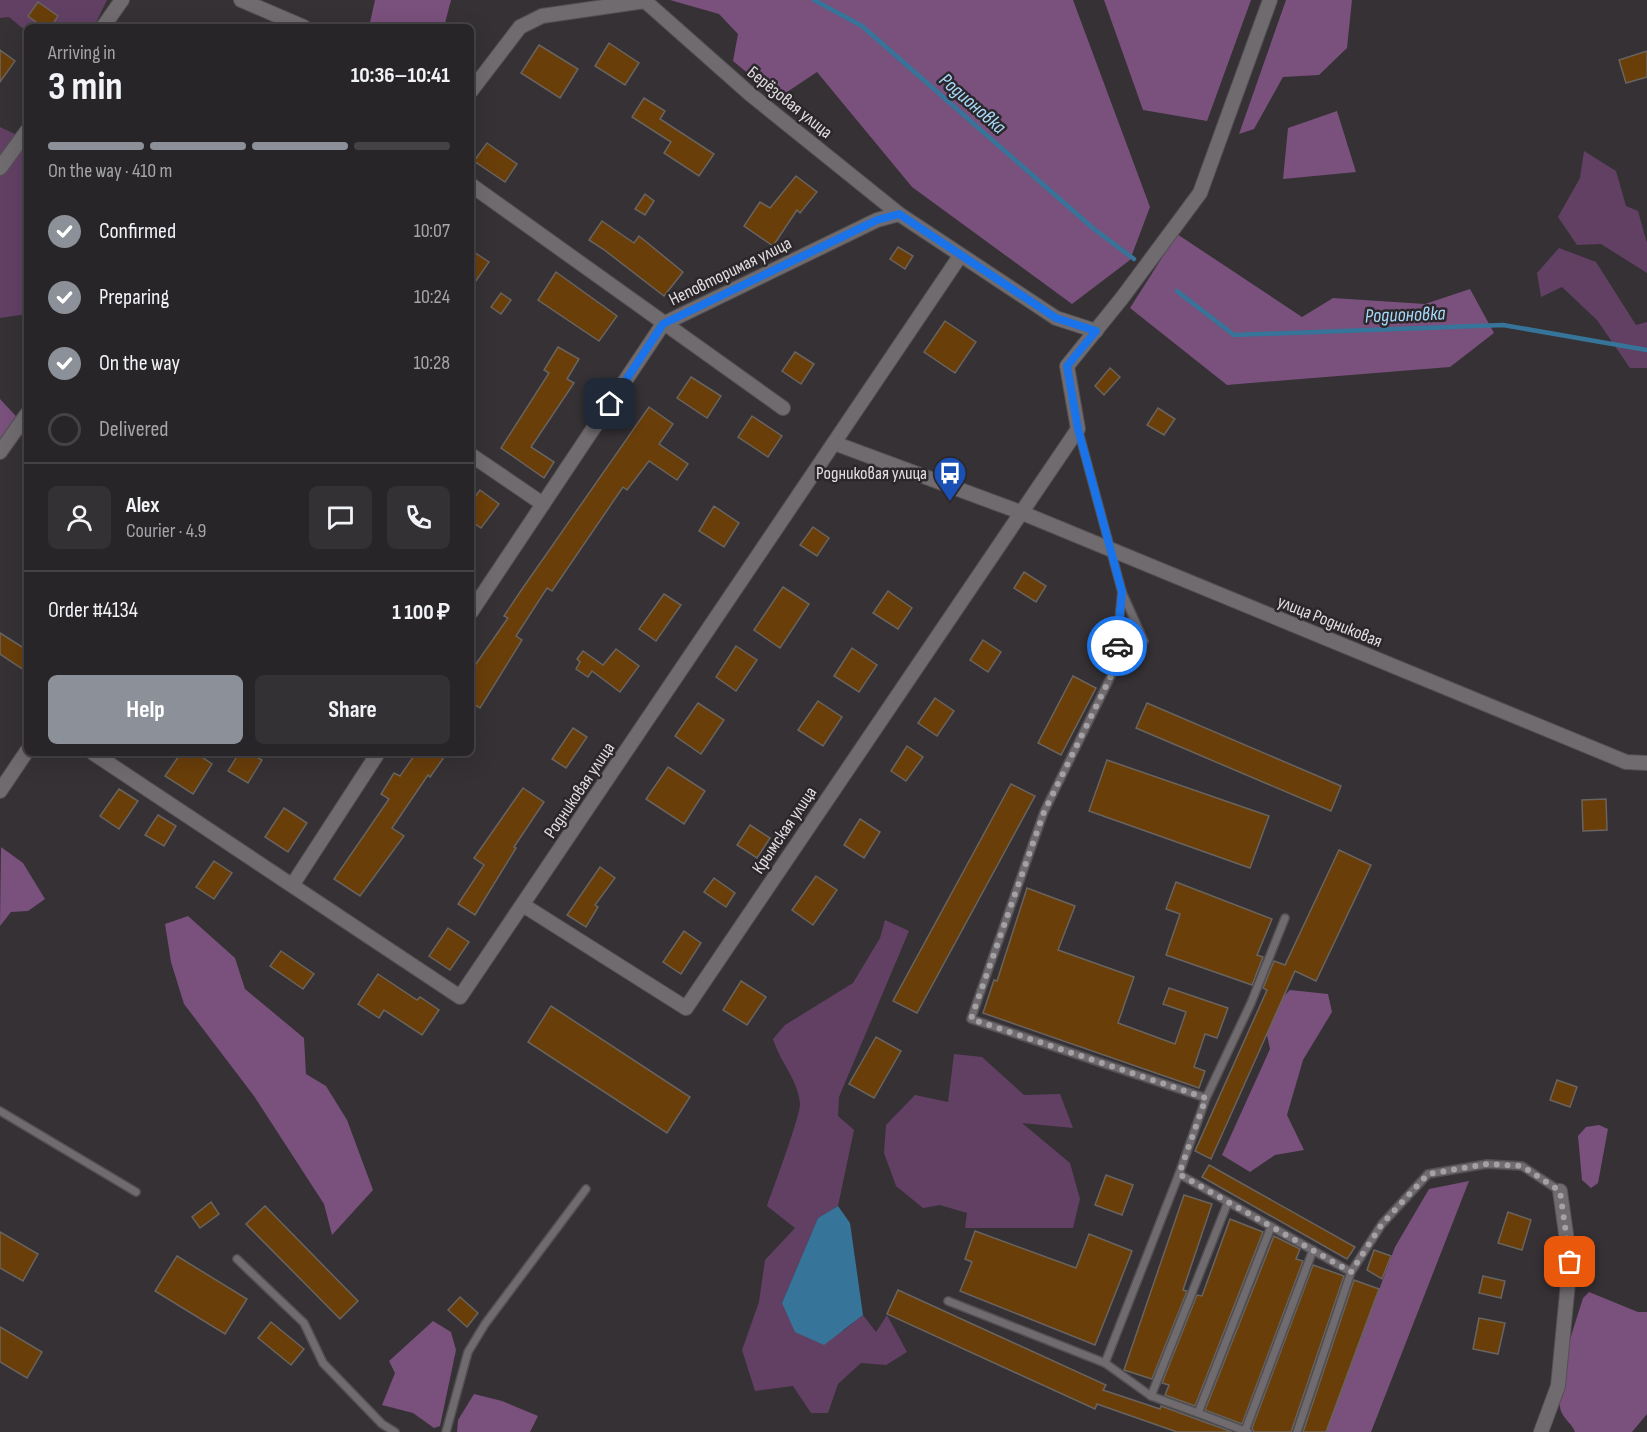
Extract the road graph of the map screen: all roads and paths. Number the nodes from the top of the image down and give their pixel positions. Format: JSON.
{"nodes":[{"id":1,"x":122,"y":0,"type":"edge"},
{"id":2,"x":241,"y":0,"type":"edge"},
{"id":3,"x":1270,"y":0,"type":"edge"},
{"id":4,"x":105,"y":24,"type":"edge"},
{"id":5,"x":295,"y":24,"type":"edge"},
{"id":6,"x":474,"y":87,"type":"edge"},
{"id":7,"x":24,"y":135,"type":"edge"},
{"id":8,"x":0,"y":168,"type":"edge"},
{"id":9,"x":474,"y":187,"type":"edge"},
{"id":10,"x":899,"y":214,"type":"junction"},
{"id":11,"x":960,"y":256,"type":"junction"},
{"id":12,"x":663,"y":324,"type":"junction"},
{"id":13,"x":1096,"y":331,"type":"junction"},
{"id":14,"x":783,"y":408,"type":"dead end"},
{"id":15,"x":24,"y":418,"type":"edge"},
{"id":16,"x":1078,"y":429,"type":"junction"},
{"id":17,"x":834,"y":443,"type":"junction"},
{"id":18,"x":0,"y":452,"type":"edge"},
{"id":19,"x":474,"y":457,"type":"edge"},
{"id":20,"x":543,"y":504,"type":"junction"},
{"id":21,"x":1020,"y":512,"type":"junction"},
{"id":22,"x":1111,"y":550,"type":"junction"},
{"id":23,"x":1122,"y":592,"type":"junction"},
{"id":24,"x":474,"y":608,"type":"edge"},
{"id":25,"x":1144,"y":641,"type":"dead end"},
{"id":26,"x":24,"y":755,"type":"edge"},
{"id":27,"x":98,"y":756,"type":"edge"},
{"id":28,"x":376,"y":756,"type":"edge"},
{"id":29,"x":1647,"y":762,"type":"edge"},
{"id":30,"x":0,"y":791,"type":"edge"},
{"id":31,"x":293,"y":884,"type":"junction"},
{"id":32,"x":523,"y":905,"type":"junction"},
{"id":33,"x":1285,"y":918,"type":"dead end"},
{"id":34,"x":1206,"y":1098,"type":"junction"},
{"id":35,"x":0,"y":1111,"type":"edge"},
{"id":36,"x":1179,"y":1174,"type":"junction"},
{"id":37,"x":586,"y":1189,"type":"dead end"},
{"id":38,"x":1560,"y":1191,"type":"joint"},
{"id":39,"x":136,"y":1192,"type":"dead end"},
{"id":40,"x":1228,"y":1202,"type":"junction"},
{"id":41,"x":1271,"y":1227,"type":"junction"},
{"id":42,"x":1313,"y":1251,"type":"junction"},
{"id":43,"x":237,"y":1259,"type":"dead end"},
{"id":44,"x":1351,"y":1272,"type":"junction"},
{"id":45,"x":948,"y":1301,"type":"dead end"},
{"id":46,"x":1105,"y":1363,"type":"junction"},
{"id":47,"x":1151,"y":1396,"type":"junction"},
{"id":48,"x":1197,"y":1413,"type":"junction"},
{"id":49,"x":1246,"y":1431,"type":"edge"},
{"id":50,"x":394,"y":1432,"type":"edge"},
{"id":51,"x":446,"y":1432,"type":"edge"},
{"id":52,"x":1297,"y":1432,"type":"edge"},
{"id":53,"x":1541,"y":1432,"type":"edge"}],
"edges":[{"from":1,"to":4,"type":"street"},
{"from":2,"to":5,"type":"street"},
{"from":3,"to":13,"type":"street"},
{"from":6,"to":10,"type":"street","name":"Берёзовая улица"},
{"from":7,"to":8,"type":"street"},
{"from":9,"to":12,"type":"street"},
{"from":10,"to":11,"type":"street","name":"Берёзовая улица"},
{"from":10,"to":12,"type":"street","name":"Неповторимая улица"},
{"from":11,"to":13,"type":"street","name":"Берёзовая улица"},
{"from":11,"to":17,"type":"street","name":"Родниковая улица"},
{"from":12,"to":14,"type":"street"},
{"from":12,"to":20,"type":"street","name":"Неповторимая улица"},
{"from":13,"to":16,"type":"street"},
{"from":15,"to":18,"type":"street"},
{"from":16,"to":21,"type":"street"},
{"from":16,"to":22,"type":"lane"},
{"from":17,"to":21,"type":"street","name":"улица Родниковая"},
{"from":17,"to":32,"type":"street","name":"Родниковая улица"},
{"from":19,"to":20,"type":"street"},
{"from":20,"to":24,"type":"street","name":"Неповторимая улица"},
{"from":21,"to":22,"type":"street","name":"улица Родниковая"},
{"from":21,"to":32,"type":"street","name":"Крымская улица"},
{"from":22,"to":23,"type":"lane"},
{"from":22,"to":29,"type":"street","name":"улица Родниковая"},
{"from":23,"to":25,"type":"lane"},
{"from":23,"to":34,"type":"lane"},
{"from":26,"to":30,"type":"street"},
{"from":27,"to":31,"type":"street"},
{"from":28,"to":31,"type":"street"},
{"from":31,"to":32,"type":"street","name":"Родниковая улица"},
{"from":33,"to":34,"type":"lane"},
{"from":34,"to":36,"type":"lane"},
{"from":35,"to":39,"type":"lane"},
{"from":36,"to":40,"type":"lane"},
{"from":36,"to":46,"type":"lane"},
{"from":37,"to":51,"type":"lane"},
{"from":38,"to":44,"type":"lane"},
{"from":38,"to":53,"type":"street"},
{"from":40,"to":41,"type":"lane"},
{"from":40,"to":47,"type":"lane"},
{"from":41,"to":42,"type":"lane"},
{"from":41,"to":48,"type":"lane"},
{"from":42,"to":44,"type":"lane"},
{"from":42,"to":49,"type":"lane"},
{"from":43,"to":50,"type":"lane"},
{"from":44,"to":52,"type":"lane"},
{"from":45,"to":46,"type":"lane"},
{"from":46,"to":47,"type":"lane"},
{"from":47,"to":48,"type":"lane"},
{"from":48,"to":49,"type":"lane"}]}
